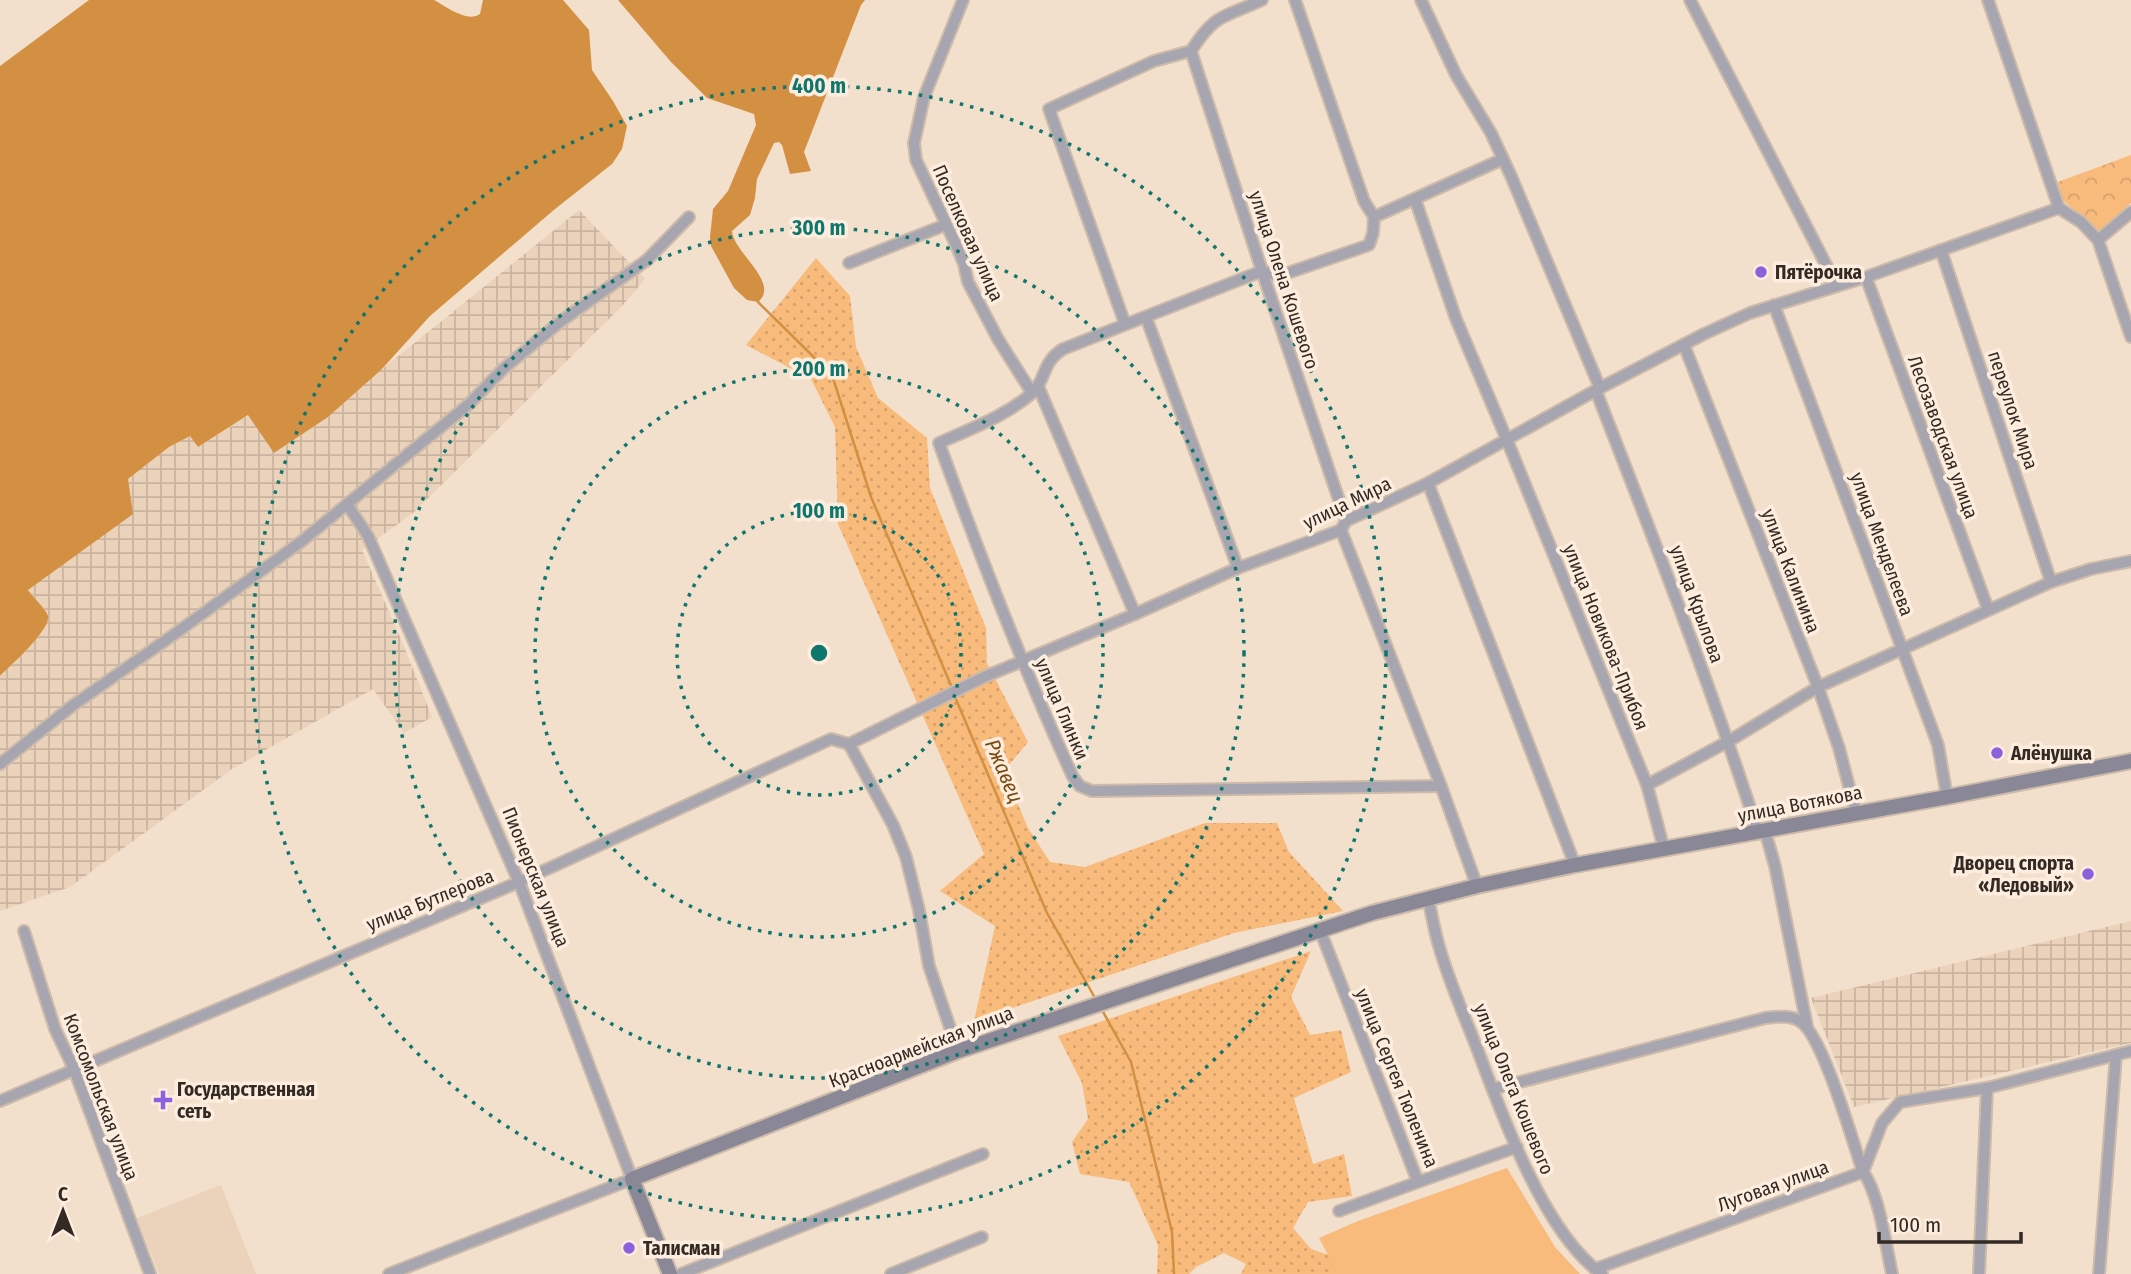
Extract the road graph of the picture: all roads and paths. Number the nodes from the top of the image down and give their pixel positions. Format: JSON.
{"nodes":[{"id":1,"x":963,"y":0,"type":"edge"},
{"id":2,"x":1262,"y":0,"type":"edge"},
{"id":3,"x":1295,"y":0,"type":"edge"},
{"id":4,"x":1421,"y":0,"type":"edge"},
{"id":5,"x":1690,"y":0,"type":"edge"},
{"id":6,"x":1988,"y":0,"type":"edge"},
{"id":7,"x":1191,"y":51,"type":"junction"},
{"id":8,"x":1503,"y":159,"type":"junction"},
{"id":9,"x":1415,"y":199,"type":"junction"},
{"id":10,"x":2059,"y":208,"type":"junction"},
{"id":11,"x":2131,"y":212,"type":"edge"},
{"id":12,"x":1374,"y":217,"type":"junction"},
{"id":13,"x":689,"y":218,"type":"dead end"},
{"id":14,"x":946,"y":225,"type":"junction"},
{"id":15,"x":2098,"y":240,"type":"junction"},
{"id":16,"x":1941,"y":250,"type":"junction"},
{"id":17,"x":849,"y":263,"type":"dead end"},
{"id":18,"x":1262,"y":271,"type":"junction"},
{"id":19,"x":1866,"y":277,"type":"junction"},
{"id":20,"x":1837,"y":286,"type":"junction"},
{"id":21,"x":1774,"y":305,"type":"junction"},
{"id":22,"x":1146,"y":317,"type":"junction"},
{"id":23,"x":1125,"y":324,"type":"junction"},
{"id":24,"x":2131,"y":337,"type":"edge"},
{"id":25,"x":1684,"y":345,"type":"junction"},
{"id":26,"x":1035,"y":389,"type":"junction"},
{"id":27,"x":1598,"y":390,"type":"junction"},
{"id":28,"x":1507,"y":440,"type":"junction"},
{"id":29,"x":1428,"y":483,"type":"junction"},
{"id":30,"x":347,"y":503,"type":"junction"},
{"id":31,"x":1344,"y":525,"type":"junction"},
{"id":32,"x":2131,"y":561,"type":"edge"},
{"id":33,"x":1238,"y":568,"type":"junction"},
{"id":34,"x":2051,"y":582,"type":"junction"},
{"id":35,"x":1988,"y":609,"type":"junction"},
{"id":36,"x":1135,"y":614,"type":"junction"},
{"id":37,"x":1902,"y":649,"type":"junction"},
{"id":38,"x":1023,"y":662,"type":"junction"},
{"id":39,"x":1818,"y":687,"type":"junction"},
{"id":40,"x":1729,"y":741,"type":"junction"},
{"id":41,"x":849,"y":744,"type":"junction"},
{"id":42,"x":2131,"y":761,"type":"edge"},
{"id":43,"x":0,"y":764,"type":"edge"},
{"id":44,"x":1647,"y":785,"type":"junction"},
{"id":45,"x":1441,"y":786,"type":"junction"},
{"id":46,"x":1947,"y":797,"type":"junction"},
{"id":47,"x":1856,"y":813,"type":"junction"},
{"id":48,"x":1761,"y":832,"type":"junction"},
{"id":49,"x":1664,"y":849,"type":"junction"},
{"id":50,"x":1575,"y":865,"type":"junction"},
{"id":51,"x":519,"y":882,"type":"junction"},
{"id":52,"x":1477,"y":886,"type":"junction"},
{"id":53,"x":1428,"y":899,"type":"junction"},
{"id":54,"x":1320,"y":930,"type":"junction"},
{"id":55,"x":24,"y":931,"type":"dead end"},
{"id":56,"x":1804,"y":1023,"type":"junction"},
{"id":57,"x":958,"y":1051,"type":"junction"},
{"id":58,"x":2131,"y":1051,"type":"edge"},
{"id":59,"x":2116,"y":1055,"type":"junction"},
{"id":60,"x":74,"y":1069,"type":"junction"},
{"id":61,"x":1987,"y":1088,"type":"junction"},
{"id":62,"x":1493,"y":1090,"type":"junction"},
{"id":63,"x":0,"y":1101,"type":"edge"},
{"id":64,"x":1517,"y":1147,"type":"junction"},
{"id":65,"x":983,"y":1154,"type":"dead end"},
{"id":66,"x":1863,"y":1172,"type":"junction"},
{"id":67,"x":632,"y":1179,"type":"junction"},
{"id":68,"x":1418,"y":1182,"type":"junction"},
{"id":69,"x":1339,"y":1211,"type":"dead end"},
{"id":70,"x":982,"y":1237,"type":"dead end"},
{"id":71,"x":1598,"y":1272,"type":"edge"},
{"id":72,"x":150,"y":1274,"type":"edge"},
{"id":73,"x":389,"y":1274,"type":"edge"},
{"id":74,"x":670,"y":1274,"type":"edge"},
{"id":75,"x":681,"y":1274,"type":"edge"},
{"id":76,"x":891,"y":1274,"type":"edge"},
{"id":77,"x":1892,"y":1274,"type":"edge"},
{"id":78,"x":1979,"y":1274,"type":"edge"},
{"id":79,"x":2099,"y":1274,"type":"edge"}],
"edges":[{"from":1,"to":14,"type":"street","name":"Поселковая улица"},
{"from":2,"to":7,"type":"street"},
{"from":3,"to":12,"type":"street"},
{"from":4,"to":8,"type":"street"},
{"from":5,"to":20,"type":"street"},
{"from":6,"to":10,"type":"street"},
{"from":7,"to":18,"type":"street","name":"улица Олена Кошевого"},
{"from":7,"to":23,"type":"street"},
{"from":8,"to":9,"type":"street"},
{"from":8,"to":27,"type":"street"},
{"from":9,"to":12,"type":"street"},
{"from":9,"to":28,"type":"street","name":"улица Новикова-Прибоя"},
{"from":10,"to":15,"type":"street"},
{"from":10,"to":16,"type":"street","name":"улица Мира"},
{"from":11,"to":15,"type":"street"},
{"from":12,"to":18,"type":"street"},
{"from":13,"to":30,"type":"street"},
{"from":14,"to":17,"type":"street"},
{"from":14,"to":26,"type":"street","name":"Поселковая улица"},
{"from":15,"to":24,"type":"street"},
{"from":16,"to":19,"type":"street","name":"улица Мира"},
{"from":16,"to":34,"type":"street","name":"переулок Мира"},
{"from":18,"to":22,"type":"street"},
{"from":18,"to":31,"type":"street","name":"улица Олена Кошевого"},
{"from":19,"to":20,"type":"street","name":"улица Мира"},
{"from":19,"to":35,"type":"street","name":"Лесозаводская улица"},
{"from":20,"to":21,"type":"street","name":"улица Мира"},
{"from":21,"to":25,"type":"street","name":"улица Мира"},
{"from":21,"to":37,"type":"street","name":"улица Менделеева"},
{"from":22,"to":23,"type":"street"},
{"from":22,"to":33,"type":"street"},
{"from":23,"to":26,"type":"street"},
{"from":25,"to":27,"type":"street","name":"улица Мира"},
{"from":25,"to":39,"type":"street","name":"улица Калинина"},
{"from":26,"to":36,"type":"street","name":"Поселковая улица"},
{"from":26,"to":38,"type":"street","name":"улица Глинки"},
{"from":27,"to":28,"type":"street","name":"улица Мира"},
{"from":27,"to":40,"type":"street","name":"улица Крылова"},
{"from":28,"to":29,"type":"street","name":"улица Мира"},
{"from":28,"to":44,"type":"street","name":"улица Новикова-Прибоя"},
{"from":29,"to":31,"type":"street","name":"улица Мира"},
{"from":29,"to":50,"type":"street"},
{"from":30,"to":43,"type":"street"},
{"from":30,"to":51,"type":"street","name":"Пионерская улица"},
{"from":31,"to":33,"type":"street","name":"улица Мира"},
{"from":31,"to":45,"type":"street"},
{"from":32,"to":34,"type":"street"},
{"from":33,"to":36,"type":"street","name":"улица Мира"},
{"from":34,"to":35,"type":"street"},
{"from":35,"to":37,"type":"street"},
{"from":36,"to":38,"type":"street","name":"улица Мира"},
{"from":37,"to":39,"type":"street"},
{"from":37,"to":46,"type":"street","name":"улица Менделеева"},
{"from":38,"to":41,"type":"street","name":"улица Бутлерова"},
{"from":38,"to":45,"type":"street","name":"улица Глинки"},
{"from":39,"to":40,"type":"street"},
{"from":39,"to":47,"type":"street","name":"улица Калинина"},
{"from":40,"to":44,"type":"street"},
{"from":40,"to":48,"type":"street","name":"улица Крылова"},
{"from":41,"to":51,"type":"street","name":"улица Бутлерова"},
{"from":41,"to":57,"type":"street"},
{"from":42,"to":46,"type":"street","name":"улица Вотякова"},
{"from":44,"to":49,"type":"street","name":"улица Новикова-Прибоя"},
{"from":45,"to":52,"type":"street"},
{"from":46,"to":47,"type":"street","name":"улица Вотякова"},
{"from":47,"to":48,"type":"street","name":"улица Вотякова"},
{"from":48,"to":49,"type":"street","name":"улица Вотякова"},
{"from":48,"to":56,"type":"street","name":"улица Крылова"},
{"from":49,"to":50,"type":"street","name":"улица Вотякова"},
{"from":50,"to":52,"type":"street","name":"улица Вотякова"},
{"from":51,"to":60,"type":"street","name":"улица Бутлерова"},
{"from":51,"to":67,"type":"street","name":"Пионерская улица"},
{"from":52,"to":53,"type":"street","name":"Красноармейская улица"},
{"from":53,"to":54,"type":"street","name":"Красноармейская улица"},
{"from":53,"to":62,"type":"street","name":"улица Олега Кошевого"},
{"from":54,"to":57,"type":"street","name":"Красноармейская улица"},
{"from":54,"to":68,"type":"street","name":"улица Сергея Тюленина"},
{"from":55,"to":60,"type":"street","name":"Комсомольская улица"},
{"from":56,"to":62,"type":"street"},
{"from":56,"to":66,"type":"street","name":"улица Крылова"},
{"from":57,"to":67,"type":"street","name":"Красноармейская улица"},
{"from":58,"to":59,"type":"street"},
{"from":59,"to":61,"type":"street"},
{"from":59,"to":79,"type":"street"},
{"from":60,"to":63,"type":"street","name":"улица Бутлерова"},
{"from":60,"to":72,"type":"street","name":"Комсомольская улица"},
{"from":61,"to":66,"type":"street"},
{"from":61,"to":78,"type":"street"},
{"from":62,"to":64,"type":"street","name":"улица Олега Кошевого"},
{"from":64,"to":68,"type":"street","name":"улица Сергея Тюленина"},
{"from":64,"to":71,"type":"street","name":"улица Олега Кошевого"},
{"from":65,"to":75,"type":"street"},
{"from":66,"to":71,"type":"street","name":"Луговая улица"},
{"from":66,"to":77,"type":"street"},
{"from":67,"to":73,"type":"street","name":"Красноармейская улица"},
{"from":67,"to":74,"type":"street","name":"Пионерская улица"},
{"from":68,"to":69,"type":"street"},
{"from":70,"to":76,"type":"street"}]}
